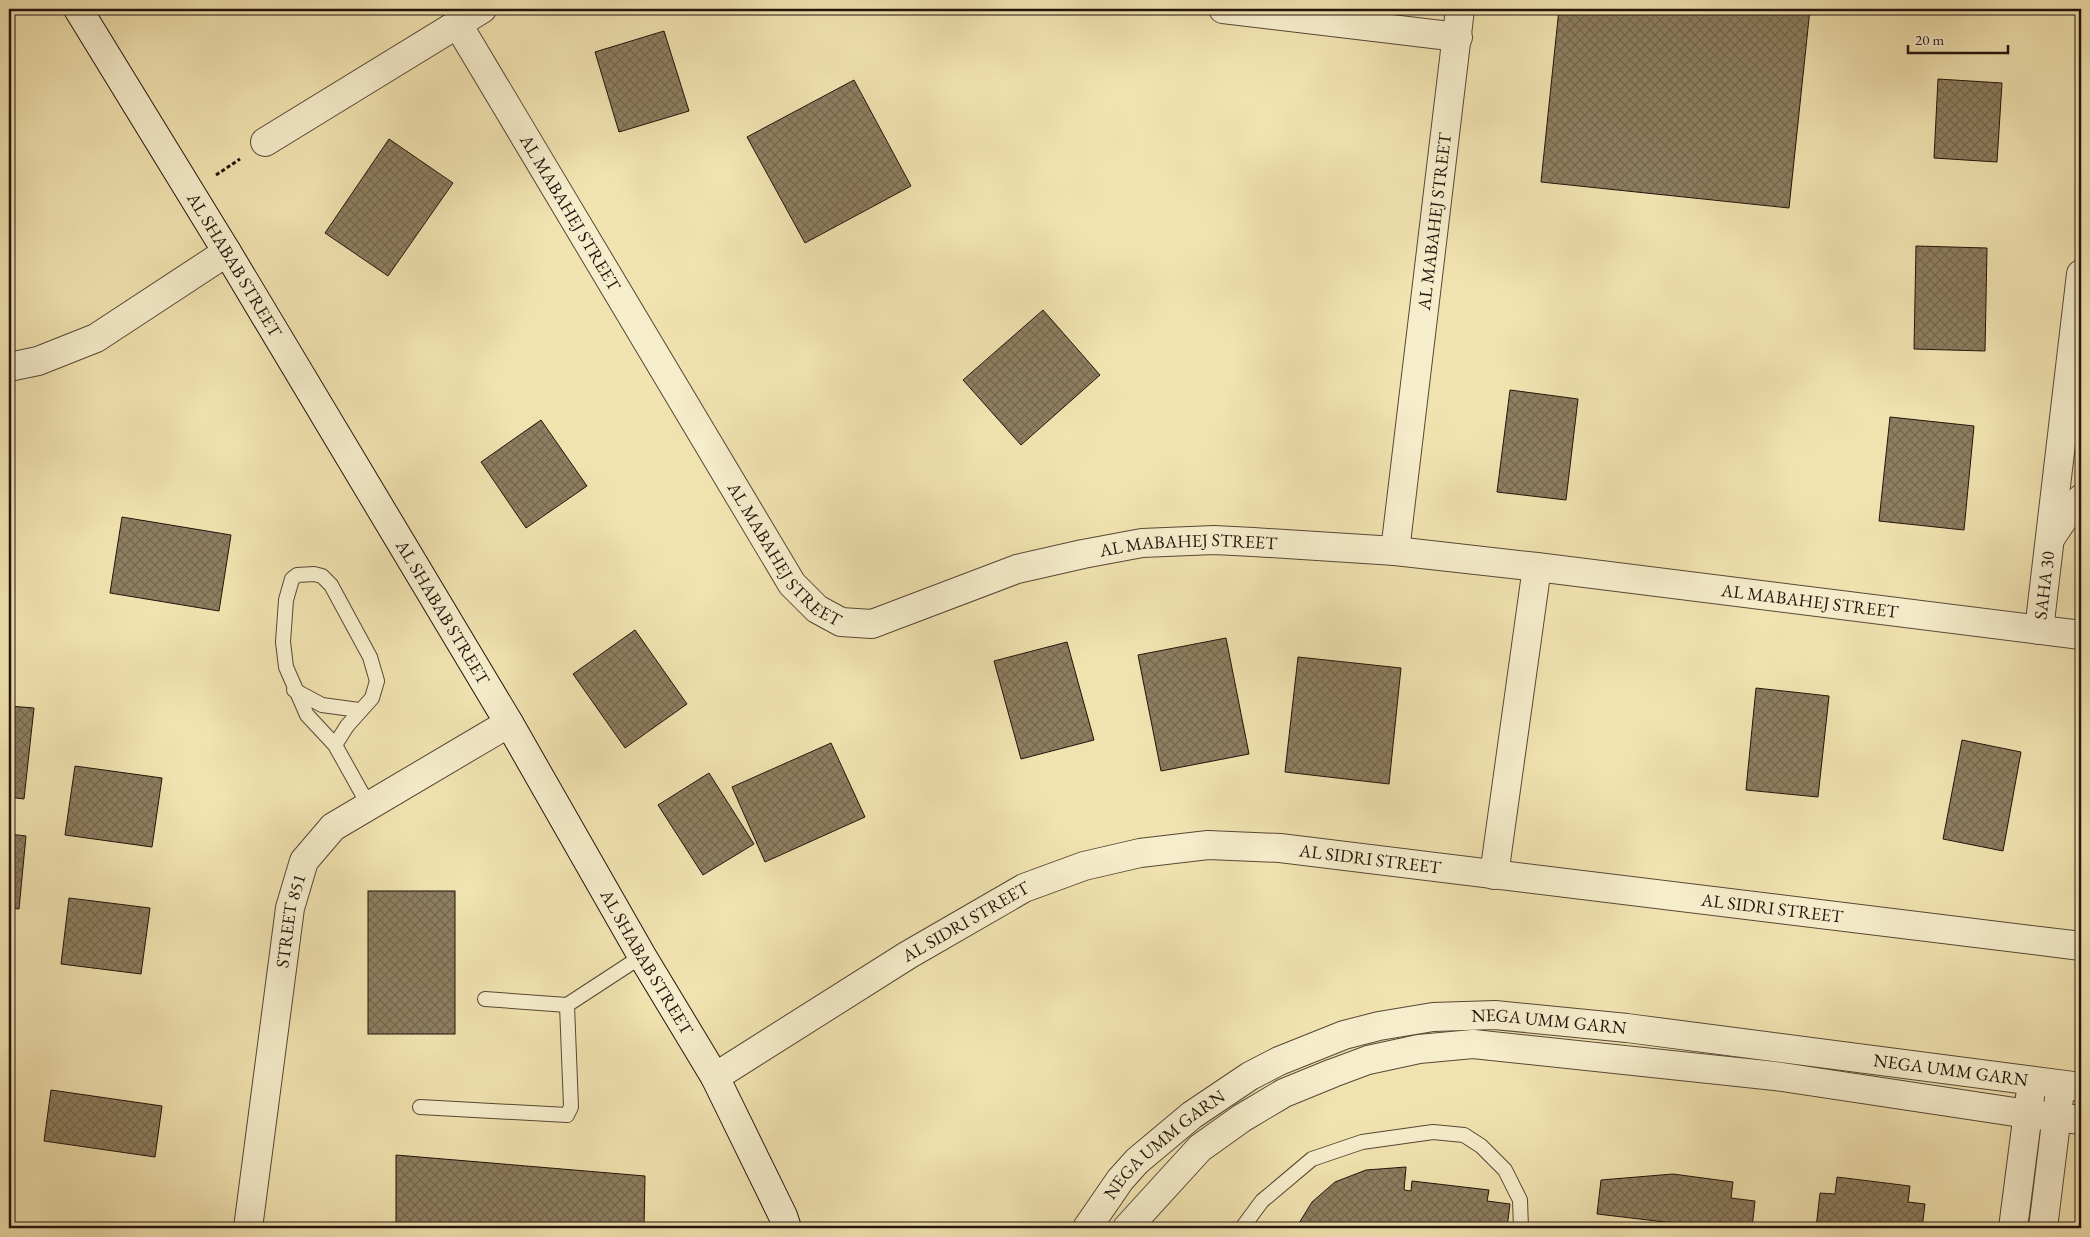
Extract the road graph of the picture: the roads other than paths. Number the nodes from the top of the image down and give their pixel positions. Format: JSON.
{"nodes":[{"id":1,"x":78,"y":9,"type":"edge"},
{"id":2,"x":482,"y":9,"type":"edge"},
{"id":3,"x":1223,"y":9,"type":"edge"},
{"id":4,"x":1460,"y":9,"type":"edge"},
{"id":5,"x":457,"y":22,"type":"junction"},
{"id":6,"x":1458,"y":37,"type":"junction"},
{"id":7,"x":265,"y":142,"type":"road end"},
{"id":8,"x":227,"y":252,"type":"junction"},
{"id":9,"x":2081,"y":274,"type":"edge"},
{"id":10,"x":9,"y":367,"type":"edge"},
{"id":11,"x":2062,"y":425,"type":"junction"},
{"id":12,"x":2081,"y":447,"type":"edge"},
{"id":13,"x":2081,"y":499,"type":"edge"},
{"id":14,"x":2049,"y":540,"type":"junction"},
{"id":15,"x":1395,"y":551,"type":"junction"},
{"id":16,"x":1537,"y":567,"type":"junction"},
{"id":17,"x":2039,"y":630,"type":"junction"},
{"id":18,"x":2081,"y":635,"type":"edge"},
{"id":19,"x":294,"y":690,"type":"junction"},
{"id":20,"x":359,"y":710,"type":"junction"},
{"id":21,"x":509,"y":723,"type":"junction"},
{"id":22,"x":335,"y":745,"type":"junction"},
{"id":23,"x":369,"y":806,"type":"junction"},
{"id":24,"x":1494,"y":875,"type":"junction"},
{"id":25,"x":2081,"y":946,"type":"edge"},
{"id":26,"x":642,"y":956,"type":"junction"},
{"id":27,"x":485,"y":998,"type":"dead end"},
{"id":28,"x":567,"y":1005,"type":"junction"},
{"id":29,"x":715,"y":1078,"type":"junction"},
{"id":30,"x":2032,"y":1080,"type":"junction"},
{"id":31,"x":2071,"y":1086,"type":"edge"},
{"id":32,"x":420,"y":1107,"type":"dead end"},
{"id":33,"x":2028,"y":1114,"type":"junction"},
{"id":34,"x":2069,"y":1118,"type":"edge"},
{"id":35,"x":248,"y":1228,"type":"edge"},
{"id":36,"x":786,"y":1228,"type":"edge"},
{"id":37,"x":1087,"y":1228,"type":"edge"},
{"id":38,"x":1127,"y":1228,"type":"edge"},
{"id":39,"x":1242,"y":1228,"type":"edge"},
{"id":40,"x":1521,"y":1228,"type":"edge"},
{"id":41,"x":2014,"y":1228,"type":"edge"},
{"id":42,"x":2043,"y":1228,"type":"edge"}],
"edges":[{"from":1,"to":8,"type":"street","name":"AL SHABAB STREET"},
{"from":2,"to":5,"type":"street"},
{"from":3,"to":6,"type":"street"},
{"from":4,"to":6,"type":"street","name":"AL MABAHEJ STREET"},
{"from":5,"to":7,"type":"street"},
{"from":5,"to":15,"type":"street","name":"AL MABAHEJ STREET"},
{"from":6,"to":15,"type":"street","name":"AL MABAHEJ STREET"},
{"from":8,"to":10,"type":"street"},
{"from":8,"to":21,"type":"street","name":"AL SHABAB STREET"},
{"from":9,"to":11,"type":"street","name":"SAHA 30"},
{"from":11,"to":12,"type":"street"},
{"from":11,"to":14,"type":"street","name":"SAHA 30"},
{"from":13,"to":14,"type":"street","name":"SAHA 30"},
{"from":14,"to":17,"type":"street","name":"SAHA 30"},
{"from":15,"to":16,"type":"street","name":"AL MABAHEJ STREET"},
{"from":16,"to":17,"type":"street","name":"AL MABAHEJ STREET"},
{"from":16,"to":24,"type":"street"},
{"from":17,"to":18,"type":"street","name":"AL MABAHEJ STREET"},
{"from":19,"to":20,"type":"lane"},
{"from":19,"to":20,"type":"lane"},
{"from":19,"to":22,"type":"lane"},
{"from":20,"to":22,"type":"lane"},
{"from":21,"to":23,"type":"street","name":"STREET 851"},
{"from":21,"to":26,"type":"street","name":"AL SHABAB STREET"},
{"from":22,"to":23,"type":"lane"},
{"from":23,"to":35,"type":"street","name":"STREET 851"},
{"from":24,"to":25,"type":"street","name":"AL SIDRI STREET"},
{"from":24,"to":29,"type":"street","name":"AL SIDRI STREET"},
{"from":26,"to":28,"type":"lane"},
{"from":26,"to":29,"type":"street","name":"AL SHABAB STREET"},
{"from":27,"to":28,"type":"lane"},
{"from":28,"to":32,"type":"lane"},
{"from":29,"to":36,"type":"street","name":"AL SHABAB STREET"},
{"from":30,"to":31,"type":"street","name":"NEGA UMM GARN"},
{"from":30,"to":33,"type":"street"},
{"from":30,"to":37,"type":"street","name":"NEGA UMM GARN"},
{"from":31,"to":34,"type":"street"},
{"from":33,"to":34,"type":"street","name":"NEGA UMM GARN"},
{"from":33,"to":38,"type":"street","name":"NEGA UMM GARN"},
{"from":33,"to":41,"type":"street"},
{"from":34,"to":42,"type":"street"},
{"from":39,"to":40,"type":"lane"}]}
